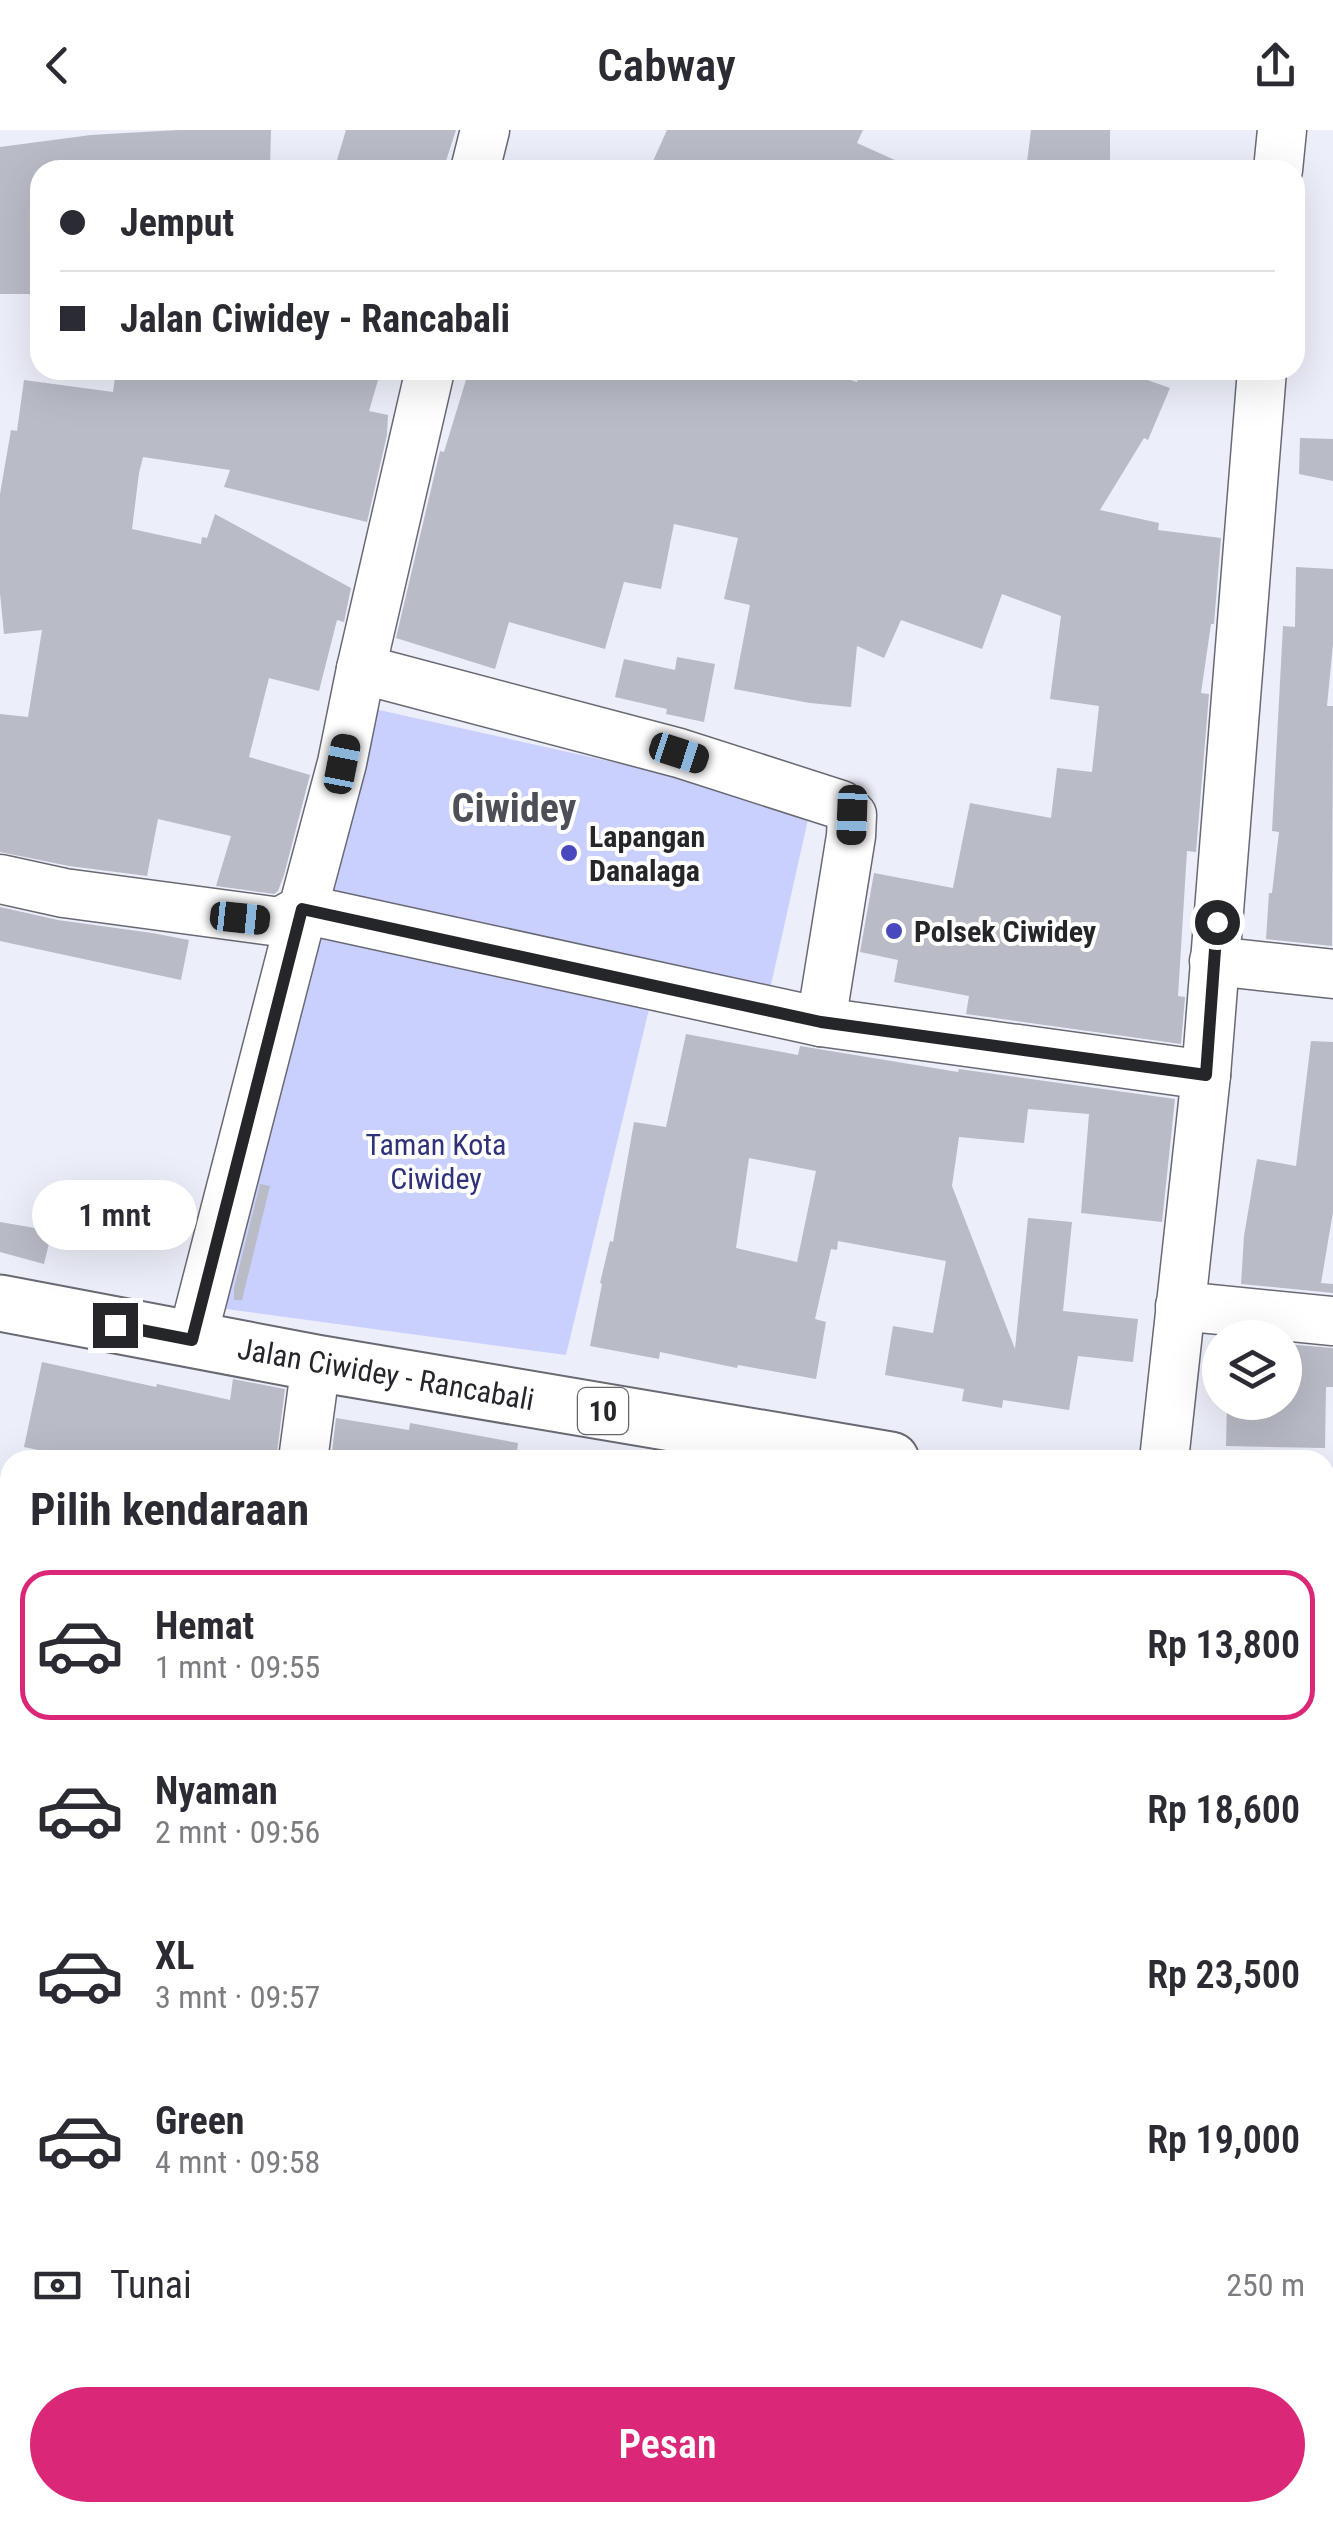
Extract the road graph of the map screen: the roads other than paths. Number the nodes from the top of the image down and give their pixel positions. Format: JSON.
{"nodes":[{"id":1,"x":485,"y":130,"type":"edge"},
{"id":2,"x":1282,"y":130,"type":"edge"},
{"id":3,"x":478,"y":160,"type":"edge"},
{"id":4,"x":1279,"y":160,"type":"edge"},
{"id":5,"x":428,"y":380,"type":"edge"},
{"id":6,"x":1261,"y":380,"type":"edge"},
{"id":7,"x":361,"y":669,"type":"junction"},
{"id":8,"x":0,"y":880,"type":"edge"},
{"id":9,"x":302,"y":909,"type":"junction"},
{"id":10,"x":1214,"y":961,"type":"junction"},
{"id":11,"x":1333,"y":974,"type":"edge"},
{"id":12,"x":821,"y":1022,"type":"junction"},
{"id":13,"x":1206,"y":1075,"type":"junction"},
{"id":14,"x":0,"y":1303,"type":"edge"},
{"id":15,"x":1180,"y":1306,"type":"junction"},
{"id":16,"x":1333,"y":1321,"type":"edge"},
{"id":17,"x":192,"y":1340,"type":"junction"},
{"id":18,"x":316,"y":1363,"type":"junction"},
{"id":19,"x":304,"y":1450,"type":"edge"},
{"id":20,"x":832,"y":1450,"type":"edge"},
{"id":21,"x":1165,"y":1450,"type":"edge"}],
"edges":[{"from":1,"to":3,"type":"street"},
{"from":2,"to":4,"type":"street"},
{"from":5,"to":7,"type":"street"},
{"from":6,"to":10,"type":"street"},
{"from":7,"to":9,"type":"street"},
{"from":7,"to":12,"type":"street"},
{"from":8,"to":9,"type":"street"},
{"from":9,"to":12,"type":"street"},
{"from":9,"to":17,"type":"street"},
{"from":10,"to":11,"type":"street"},
{"from":10,"to":13,"type":"street"},
{"from":12,"to":13,"type":"street"},
{"from":13,"to":15,"type":"street"},
{"from":14,"to":17,"type":"highway","name":"Jalan Ciwidey - Rancabali","number":"10"},
{"from":15,"to":16,"type":"street"},
{"from":15,"to":21,"type":"street"},
{"from":17,"to":18,"type":"highway","name":"Jalan Ciwidey - Rancabali","number":"10"},
{"from":18,"to":19,"type":"street"},
{"from":18,"to":20,"type":"highway","name":"Jalan Ciwidey - Rancabali","number":"10"}]}
